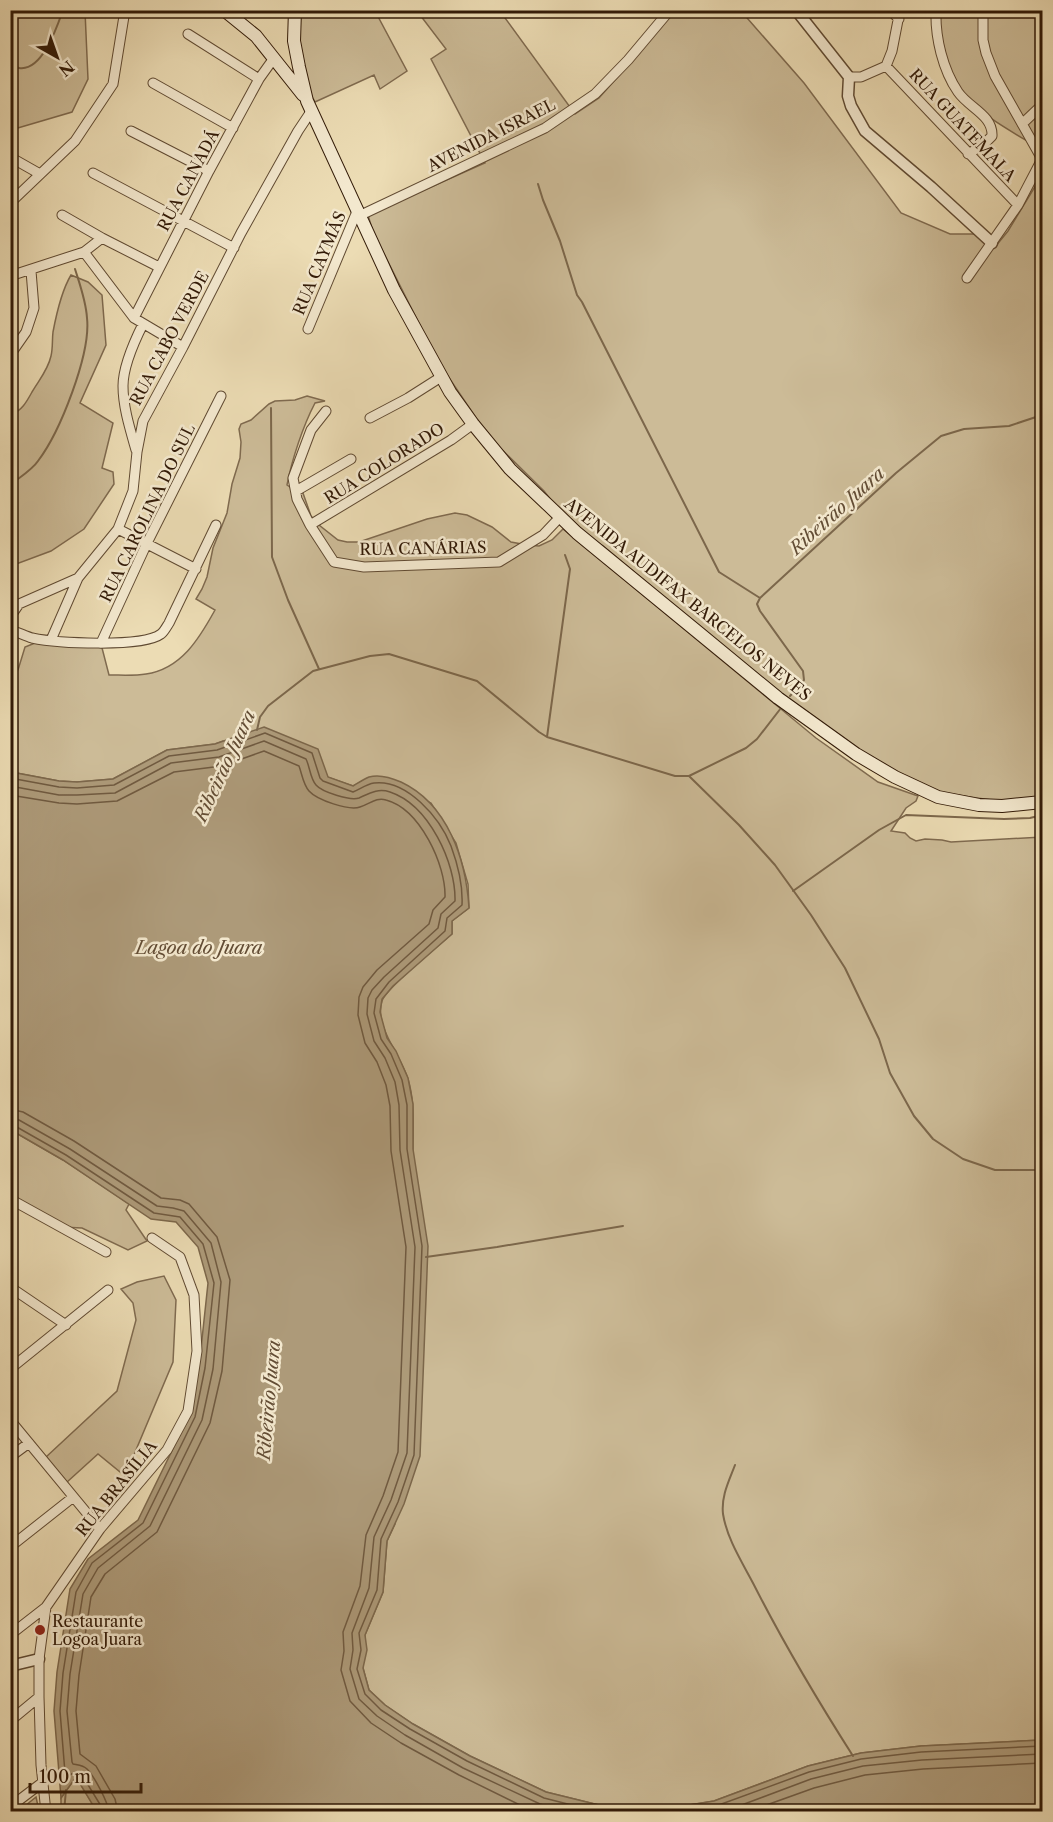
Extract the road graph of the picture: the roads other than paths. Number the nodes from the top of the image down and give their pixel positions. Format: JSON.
{"nodes":[{"id":1,"x":125,"y":10,"type":"edge"},
{"id":2,"x":224,"y":10,"type":"edge"},
{"id":3,"x":295,"y":10,"type":"edge"},
{"id":4,"x":670,"y":10,"type":"edge"},
{"id":5,"x":796,"y":10,"type":"edge"},
{"id":6,"x":890,"y":10,"type":"edge"},
{"id":7,"x":936,"y":10,"type":"edge"},
{"id":8,"x":982,"y":10,"type":"edge"},
{"id":9,"x":900,"y":15,"type":"edge"},
{"id":10,"x":188,"y":34,"type":"dead end"},
{"id":11,"x":274,"y":58,"type":"junction"},
{"id":12,"x":886,"y":66,"type":"junction"},
{"id":13,"x":849,"y":77,"type":"junction"},
{"id":14,"x":259,"y":79,"type":"junction"},
{"id":15,"x":153,"y":83,"type":"dead end"},
{"id":16,"x":310,"y":105,"type":"junction"},
{"id":17,"x":1042,"y":105,"type":"edge"},
{"id":18,"x":1022,"y":124,"type":"junction"},
{"id":19,"x":232,"y":128,"type":"junction"},
{"id":20,"x":131,"y":131,"type":"dead end"},
{"id":21,"x":968,"y":154,"type":"junction"},
{"id":22,"x":10,"y":157,"type":"edge"},
{"id":23,"x":208,"y":171,"type":"junction"},
{"id":24,"x":93,"y":173,"type":"dead end"},
{"id":25,"x":40,"y":174,"type":"junction"},
{"id":26,"x":10,"y":203,"type":"edge"},
{"id":27,"x":1018,"y":205,"type":"junction"},
{"id":28,"x":359,"y":212,"type":"junction"},
{"id":29,"x":62,"y":215,"type":"dead end"},
{"id":30,"x":183,"y":220,"type":"junction"},
{"id":31,"x":102,"y":238,"type":"junction"},
{"id":32,"x":992,"y":243,"type":"junction"},
{"id":33,"x":234,"y":248,"type":"junction"},
{"id":34,"x":84,"y":252,"type":"junction"},
{"id":35,"x":159,"y":267,"type":"junction"},
{"id":36,"x":31,"y":271,"type":"junction"},
{"id":37,"x":10,"y":276,"type":"edge"},
{"id":38,"x":968,"y":278,"type":"dead end"},
{"id":39,"x":134,"y":318,"type":"junction"},
{"id":40,"x":143,"y":324,"type":"junction"},
{"id":41,"x":308,"y":329,"type":"dead end"},
{"id":42,"x":183,"y":347,"type":"junction"},
{"id":43,"x":10,"y":355,"type":"edge"},
{"id":44,"x":441,"y":377,"type":"junction"},
{"id":45,"x":221,"y":396,"type":"dead end"},
{"id":46,"x":326,"y":411,"type":"dead end"},
{"id":47,"x":370,"y":418,"type":"dead end"},
{"id":48,"x":473,"y":424,"type":"junction"},
{"id":49,"x":137,"y":452,"type":"junction"},
{"id":50,"x":351,"y":459,"type":"dead end"},
{"id":51,"x":296,"y":491,"type":"junction"},
{"id":52,"x":560,"y":517,"type":"junction"},
{"id":53,"x":216,"y":525,"type":"dead end"},
{"id":54,"x":310,"y":525,"type":"junction"},
{"id":55,"x":118,"y":529,"type":"junction"},
{"id":56,"x":147,"y":543,"type":"junction"},
{"id":57,"x":196,"y":569,"type":"junction"},
{"id":58,"x":78,"y":578,"type":"junction"},
{"id":59,"x":10,"y":617,"type":"edge"},
{"id":60,"x":10,"y":630,"type":"edge"},
{"id":61,"x":51,"y":640,"type":"junction"},
{"id":62,"x":101,"y":643,"type":"junction"},
{"id":63,"x":1042,"y":802,"type":"edge"},
{"id":64,"x":10,"y":1199,"type":"edge"},
{"id":65,"x":152,"y":1238,"type":"dead end"},
{"id":66,"x":106,"y":1252,"type":"dead end"},
{"id":67,"x":10,"y":1287,"type":"edge"},
{"id":68,"x":108,"y":1290,"type":"dead end"},
{"id":69,"x":66,"y":1325,"type":"junction"},
{"id":70,"x":10,"y":1369,"type":"edge"},
{"id":71,"x":10,"y":1420,"type":"edge"},
{"id":72,"x":28,"y":1443,"type":"junction"},
{"id":73,"x":10,"y":1457,"type":"edge"},
{"id":74,"x":72,"y":1498,"type":"junction"},
{"id":75,"x":100,"y":1529,"type":"junction"},
{"id":76,"x":10,"y":1547,"type":"edge"},
{"id":77,"x":46,"y":1607,"type":"junction"},
{"id":78,"x":10,"y":1635,"type":"edge"},
{"id":79,"x":39,"y":1659,"type":"junction"},
{"id":80,"x":10,"y":1666,"type":"edge"},
{"id":81,"x":39,"y":1697,"type":"junction"},
{"id":82,"x":10,"y":1721,"type":"edge"},
{"id":83,"x":43,"y":1782,"type":"junction"},
{"id":84,"x":10,"y":1807,"type":"edge"},
{"id":85,"x":46,"y":1812,"type":"edge"}],
"edges":[{"from":1,"to":25,"type":"street"},
{"from":2,"to":11,"type":"main road","name":"AVENIDA AUDIFAX BARCELOS NEVES"},
{"from":3,"to":16,"type":"main road","name":"AVENIDA AUDIFAX BARCELOS NEVES"},
{"from":4,"to":28,"type":"street","name":"AVENIDA ISRAEL"},
{"from":5,"to":13,"type":"street"},
{"from":6,"to":9,"type":"street"},
{"from":7,"to":21,"type":"street"},
{"from":8,"to":18,"type":"street"},
{"from":9,"to":12,"type":"street"},
{"from":10,"to":14,"type":"street"},
{"from":11,"to":14,"type":"street","name":"RUA CANADÁ"},
{"from":11,"to":16,"type":"main road","name":"AVENIDA AUDIFAX BARCELOS NEVES"},
{"from":12,"to":13,"type":"street"},
{"from":12,"to":21,"type":"street","name":"RUA GUATEMALA"},
{"from":13,"to":32,"type":"street"},
{"from":14,"to":19,"type":"street","name":"RUA CANADÁ"},
{"from":15,"to":19,"type":"street"},
{"from":16,"to":28,"type":"main road","name":"AVENIDA AUDIFAX BARCELOS NEVES"},
{"from":16,"to":33,"type":"street","name":"RUA CABO VERDE"},
{"from":17,"to":18,"type":"street"},
{"from":18,"to":27,"type":"street"},
{"from":19,"to":23,"type":"street","name":"RUA CANADÁ"},
{"from":20,"to":23,"type":"street"},
{"from":21,"to":27,"type":"street","name":"RUA GUATEMALA"},
{"from":22,"to":25,"type":"street"},
{"from":23,"to":30,"type":"street","name":"RUA CANADÁ"},
{"from":24,"to":30,"type":"street"},
{"from":25,"to":26,"type":"street"},
{"from":27,"to":32,"type":"street"},
{"from":28,"to":41,"type":"street","name":"RUA CAYMÃS"},
{"from":28,"to":44,"type":"main road","name":"AVENIDA AUDIFAX BARCELOS NEVES"},
{"from":29,"to":31,"type":"street"},
{"from":30,"to":33,"type":"street"},
{"from":30,"to":35,"type":"street","name":"RUA CANADÁ"},
{"from":31,"to":34,"type":"street"},
{"from":31,"to":35,"type":"street"},
{"from":32,"to":38,"type":"street"},
{"from":33,"to":42,"type":"street","name":"RUA CABO VERDE"},
{"from":34,"to":36,"type":"street"},
{"from":34,"to":39,"type":"street"},
{"from":35,"to":39,"type":"street","name":"RUA CANADÁ"},
{"from":36,"to":37,"type":"street"},
{"from":36,"to":43,"type":"street"},
{"from":39,"to":40,"type":"street"},
{"from":40,"to":42,"type":"street"},
{"from":40,"to":49,"type":"street"},
{"from":42,"to":49,"type":"street","name":"RUA CABO VERDE"},
{"from":44,"to":47,"type":"street"},
{"from":44,"to":48,"type":"main road","name":"AVENIDA AUDIFAX BARCELOS NEVES"},
{"from":45,"to":56,"type":"street","name":"RUA CAROLINA DO SUL"},
{"from":46,"to":51,"type":"street","name":"RUA CANÁRIAS"},
{"from":48,"to":52,"type":"main road","name":"AVENIDA AUDIFAX BARCELOS NEVES"},
{"from":48,"to":54,"type":"street","name":"RUA COLORADO"},
{"from":49,"to":55,"type":"street","name":"RUA CABO VERDE"},
{"from":50,"to":51,"type":"street"},
{"from":51,"to":54,"type":"street","name":"RUA CANÁRIAS"},
{"from":52,"to":54,"type":"street","name":"RUA CANÁRIAS"},
{"from":52,"to":63,"type":"main road","name":"AVENIDA AUDIFAX BARCELOS NEVES"},
{"from":53,"to":57,"type":"street"},
{"from":55,"to":56,"type":"street"},
{"from":55,"to":58,"type":"street","name":"RUA CABO VERDE"},
{"from":56,"to":57,"type":"street"},
{"from":56,"to":62,"type":"street","name":"RUA CAROLINA DO SUL"},
{"from":57,"to":62,"type":"street"},
{"from":58,"to":59,"type":"street","name":"RUA CABO VERDE"},
{"from":58,"to":61,"type":"street"},
{"from":60,"to":61,"type":"street"},
{"from":61,"to":62,"type":"street"},
{"from":64,"to":66,"type":"street"},
{"from":65,"to":75,"type":"street","name":"RUA BRASÍLIA"},
{"from":67,"to":69,"type":"street"},
{"from":68,"to":69,"type":"street"},
{"from":69,"to":70,"type":"street"},
{"from":71,"to":72,"type":"street"},
{"from":72,"to":73,"type":"street"},
{"from":72,"to":74,"type":"street"},
{"from":74,"to":75,"type":"street"},
{"from":74,"to":76,"type":"street"},
{"from":75,"to":77,"type":"street","name":"RUA BRASÍLIA"},
{"from":77,"to":78,"type":"street"},
{"from":77,"to":79,"type":"street","name":"RUA BRASÍLIA"},
{"from":79,"to":80,"type":"street"},
{"from":79,"to":81,"type":"street","name":"RUA BRASÍLIA"},
{"from":81,"to":82,"type":"street"},
{"from":81,"to":83,"type":"street","name":"RUA BRASÍLIA"},
{"from":83,"to":84,"type":"street"},
{"from":83,"to":85,"type":"street","name":"RUA BRASÍLIA"}]}
